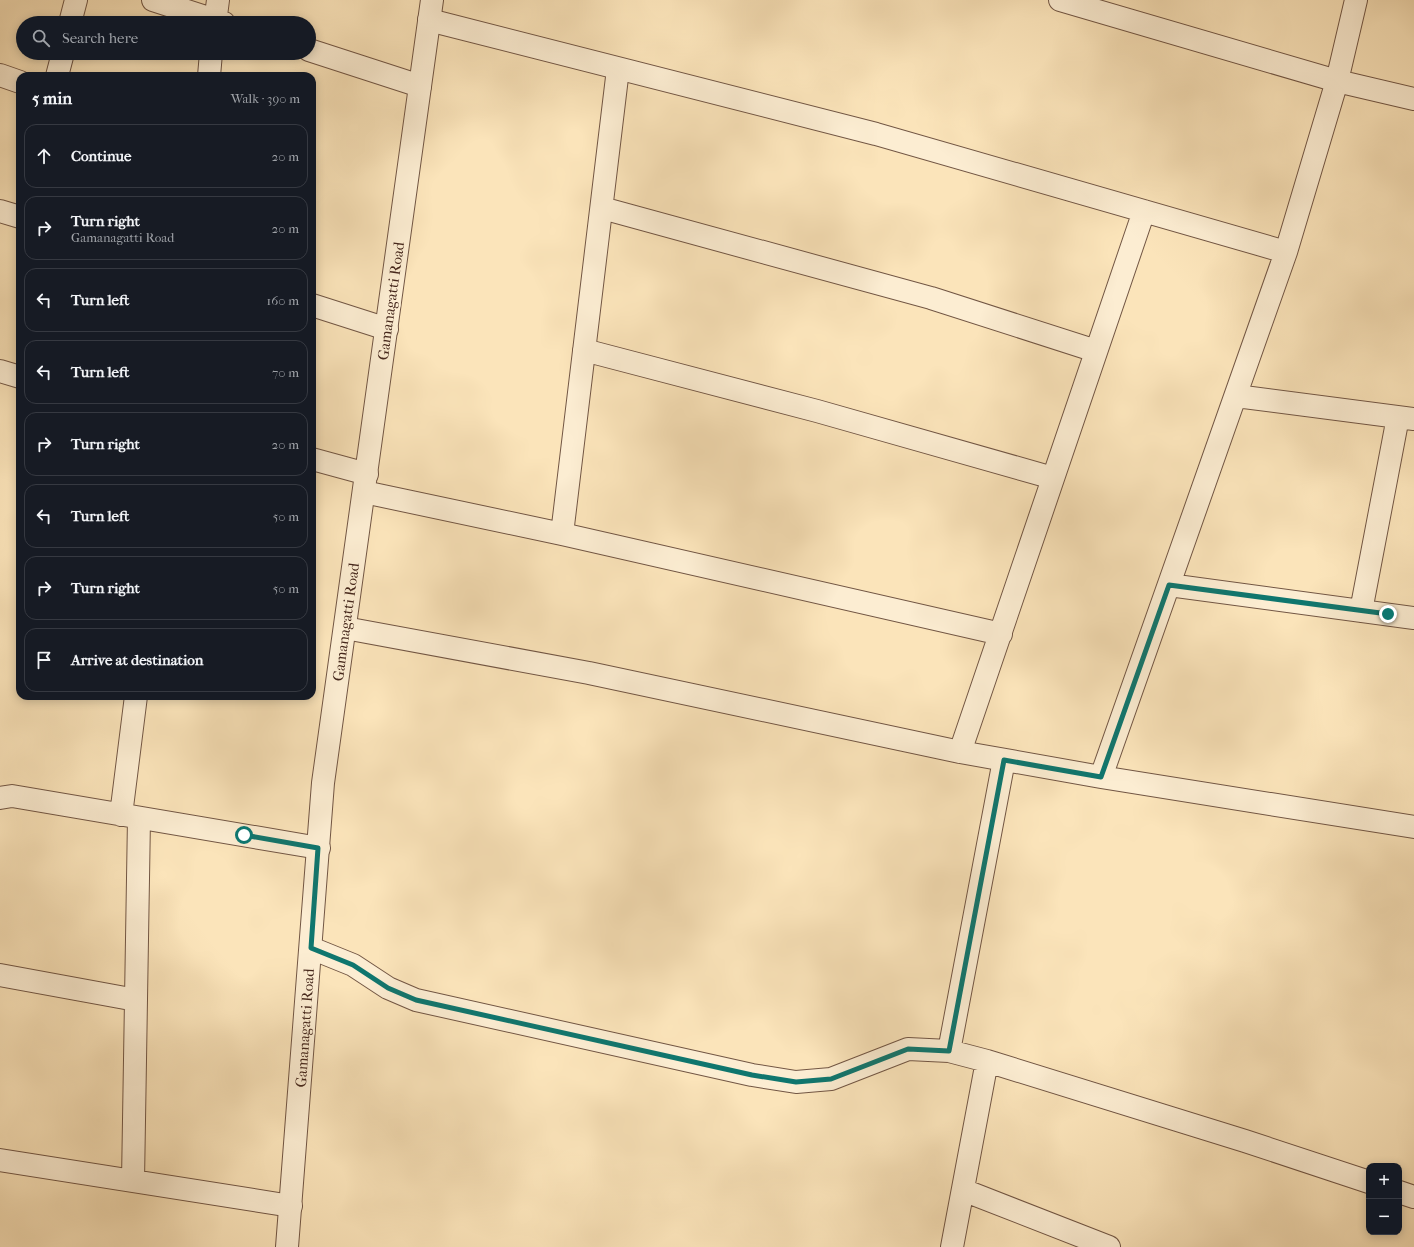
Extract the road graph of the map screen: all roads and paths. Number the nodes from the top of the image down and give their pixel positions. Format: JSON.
{"nodes":[{"id":1,"x":76,"y":0,"type":"edge"},
{"id":2,"x":153,"y":0,"type":"edge"},
{"id":3,"x":1060,"y":0,"type":"edge"},
{"id":4,"x":1356,"y":0,"type":"edge"},
{"id":5,"x":431,"y":10,"type":"edge"},
{"id":6,"x":72,"y":16,"type":"edge"},
{"id":7,"x":218,"y":16,"type":"edge"},
{"id":8,"x":316,"y":52,"type":"edge"},
{"id":9,"x":61,"y":60,"type":"edge"},
{"id":10,"x":210,"y":60,"type":"edge"},
{"id":11,"x":618,"y":69,"type":"junction"},
{"id":12,"x":58,"y":72,"type":"edge"},
{"id":13,"x":209,"y":72,"type":"edge"},
{"id":14,"x":0,"y":75,"type":"edge"},
{"id":15,"x":16,"y":81,"type":"edge"},
{"id":16,"x":1337,"y":81,"type":"junction"},
{"id":17,"x":420,"y":86,"type":"junction"},
{"id":18,"x":1414,"y":99,"type":"edge"},
{"id":19,"x":602,"y":208,"type":"junction"},
{"id":20,"x":0,"y":211,"type":"edge"},
{"id":21,"x":1144,"y":211,"type":"junction"},
{"id":22,"x":16,"y":216,"type":"edge"},
{"id":23,"x":1286,"y":252,"type":"junction"},
{"id":24,"x":316,"y":306,"type":"edge"},
{"id":25,"x":387,"y":329,"type":"junction"},
{"id":26,"x":584,"y":350,"type":"junction"},
{"id":27,"x":1096,"y":351,"type":"junction"},
{"id":28,"x":0,"y":371,"type":"edge"},
{"id":29,"x":16,"y":376,"type":"edge"},
{"id":30,"x":1236,"y":396,"type":"junction"},
{"id":31,"x":1406,"y":418,"type":"edge"},
{"id":32,"x":316,"y":461,"type":"edge"},
{"id":33,"x":1053,"y":478,"type":"junction"},
{"id":34,"x":365,"y":483,"type":"junction"},
{"id":35,"x":562,"y":534,"type":"junction"},
{"id":36,"x":1169,"y":585,"type":"junction"},
{"id":37,"x":1362,"y":611,"type":"junction"},
{"id":38,"x":1414,"y":618,"type":"edge"},
{"id":39,"x":345,"y":628,"type":"junction"},
{"id":40,"x":1001,"y":634,"type":"junction"},
{"id":41,"x":136,"y":700,"type":"edge"},
{"id":42,"x":960,"y":752,"type":"junction"},
{"id":43,"x":1004,"y":760,"type":"junction"},
{"id":44,"x":1101,"y":777,"type":"junction"},
{"id":45,"x":0,"y":798,"type":"edge"},
{"id":46,"x":130,"y":816,"type":"junction"},
{"id":47,"x":1414,"y":827,"type":"edge"},
{"id":48,"x":318,"y":848,"type":"junction"},
{"id":49,"x":311,"y":948,"type":"junction"},
{"id":50,"x":0,"y":975,"type":"edge"},
{"id":51,"x":136,"y":1000,"type":"junction"},
{"id":52,"x":949,"y":1051,"type":"junction"},
{"id":53,"x":987,"y":1061,"type":"junction"},
{"id":54,"x":0,"y":1160,"type":"edge"},
{"id":55,"x":133,"y":1181,"type":"junction"},
{"id":56,"x":1366,"y":1181,"type":"edge"},
{"id":57,"x":963,"y":1190,"type":"junction"},
{"id":58,"x":291,"y":1206,"type":"junction"},
{"id":59,"x":287,"y":1247,"type":"edge"},
{"id":60,"x":952,"y":1247,"type":"edge"},
{"id":61,"x":1109,"y":1247,"type":"edge"}],
"edges":[{"from":1,"to":6,"type":"street"},
{"from":2,"to":7,"type":"street"},
{"from":3,"to":16,"type":"street"},
{"from":4,"to":16,"type":"street"},
{"from":5,"to":11,"type":"street"},
{"from":5,"to":17,"type":"street","name":"Gamanagatti Road"},
{"from":8,"to":17,"type":"street"},
{"from":9,"to":12,"type":"street"},
{"from":10,"to":13,"type":"street"},
{"from":11,"to":19,"type":"street"},
{"from":11,"to":21,"type":"street"},
{"from":14,"to":15,"type":"street"},
{"from":16,"to":18,"type":"street"},
{"from":16,"to":23,"type":"street"},
{"from":17,"to":25,"type":"street","name":"Gamanagatti Road"},
{"from":19,"to":26,"type":"street"},
{"from":19,"to":27,"type":"street"},
{"from":20,"to":22,"type":"street"},
{"from":21,"to":23,"type":"street"},
{"from":21,"to":27,"type":"street"},
{"from":23,"to":30,"type":"street"},
{"from":24,"to":25,"type":"street"},
{"from":25,"to":34,"type":"street","name":"Gamanagatti Road"},
{"from":26,"to":33,"type":"street"},
{"from":26,"to":35,"type":"street"},
{"from":27,"to":33,"type":"street"},
{"from":28,"to":29,"type":"street"},
{"from":30,"to":31,"type":"street"},
{"from":30,"to":36,"type":"street"},
{"from":31,"to":37,"type":"street"},
{"from":32,"to":34,"type":"street"},
{"from":33,"to":40,"type":"street"},
{"from":34,"to":35,"type":"street"},
{"from":34,"to":39,"type":"street","name":"Gamanagatti Road"},
{"from":35,"to":40,"type":"street"},
{"from":36,"to":37,"type":"street"},
{"from":36,"to":44,"type":"street"},
{"from":37,"to":38,"type":"street"},
{"from":39,"to":42,"type":"street"},
{"from":39,"to":48,"type":"street","name":"Gamanagatti Road"},
{"from":40,"to":42,"type":"street"},
{"from":41,"to":46,"type":"street"},
{"from":42,"to":43,"type":"street"},
{"from":43,"to":44,"type":"street"},
{"from":43,"to":52,"type":"street"},
{"from":44,"to":47,"type":"street"},
{"from":45,"to":46,"type":"street"},
{"from":46,"to":48,"type":"street"},
{"from":46,"to":51,"type":"street"},
{"from":48,"to":49,"type":"street","name":"Gamanagatti Road"},
{"from":49,"to":52,"type":"street"},
{"from":49,"to":58,"type":"street","name":"Gamanagatti Road"},
{"from":50,"to":51,"type":"street"},
{"from":51,"to":55,"type":"street"},
{"from":52,"to":53,"type":"street"},
{"from":53,"to":56,"type":"street"},
{"from":53,"to":57,"type":"street"},
{"from":54,"to":55,"type":"street"},
{"from":55,"to":58,"type":"street"},
{"from":57,"to":60,"type":"street"},
{"from":57,"to":61,"type":"street"},
{"from":58,"to":59,"type":"street","name":"Gamanagatti Road"}]}
